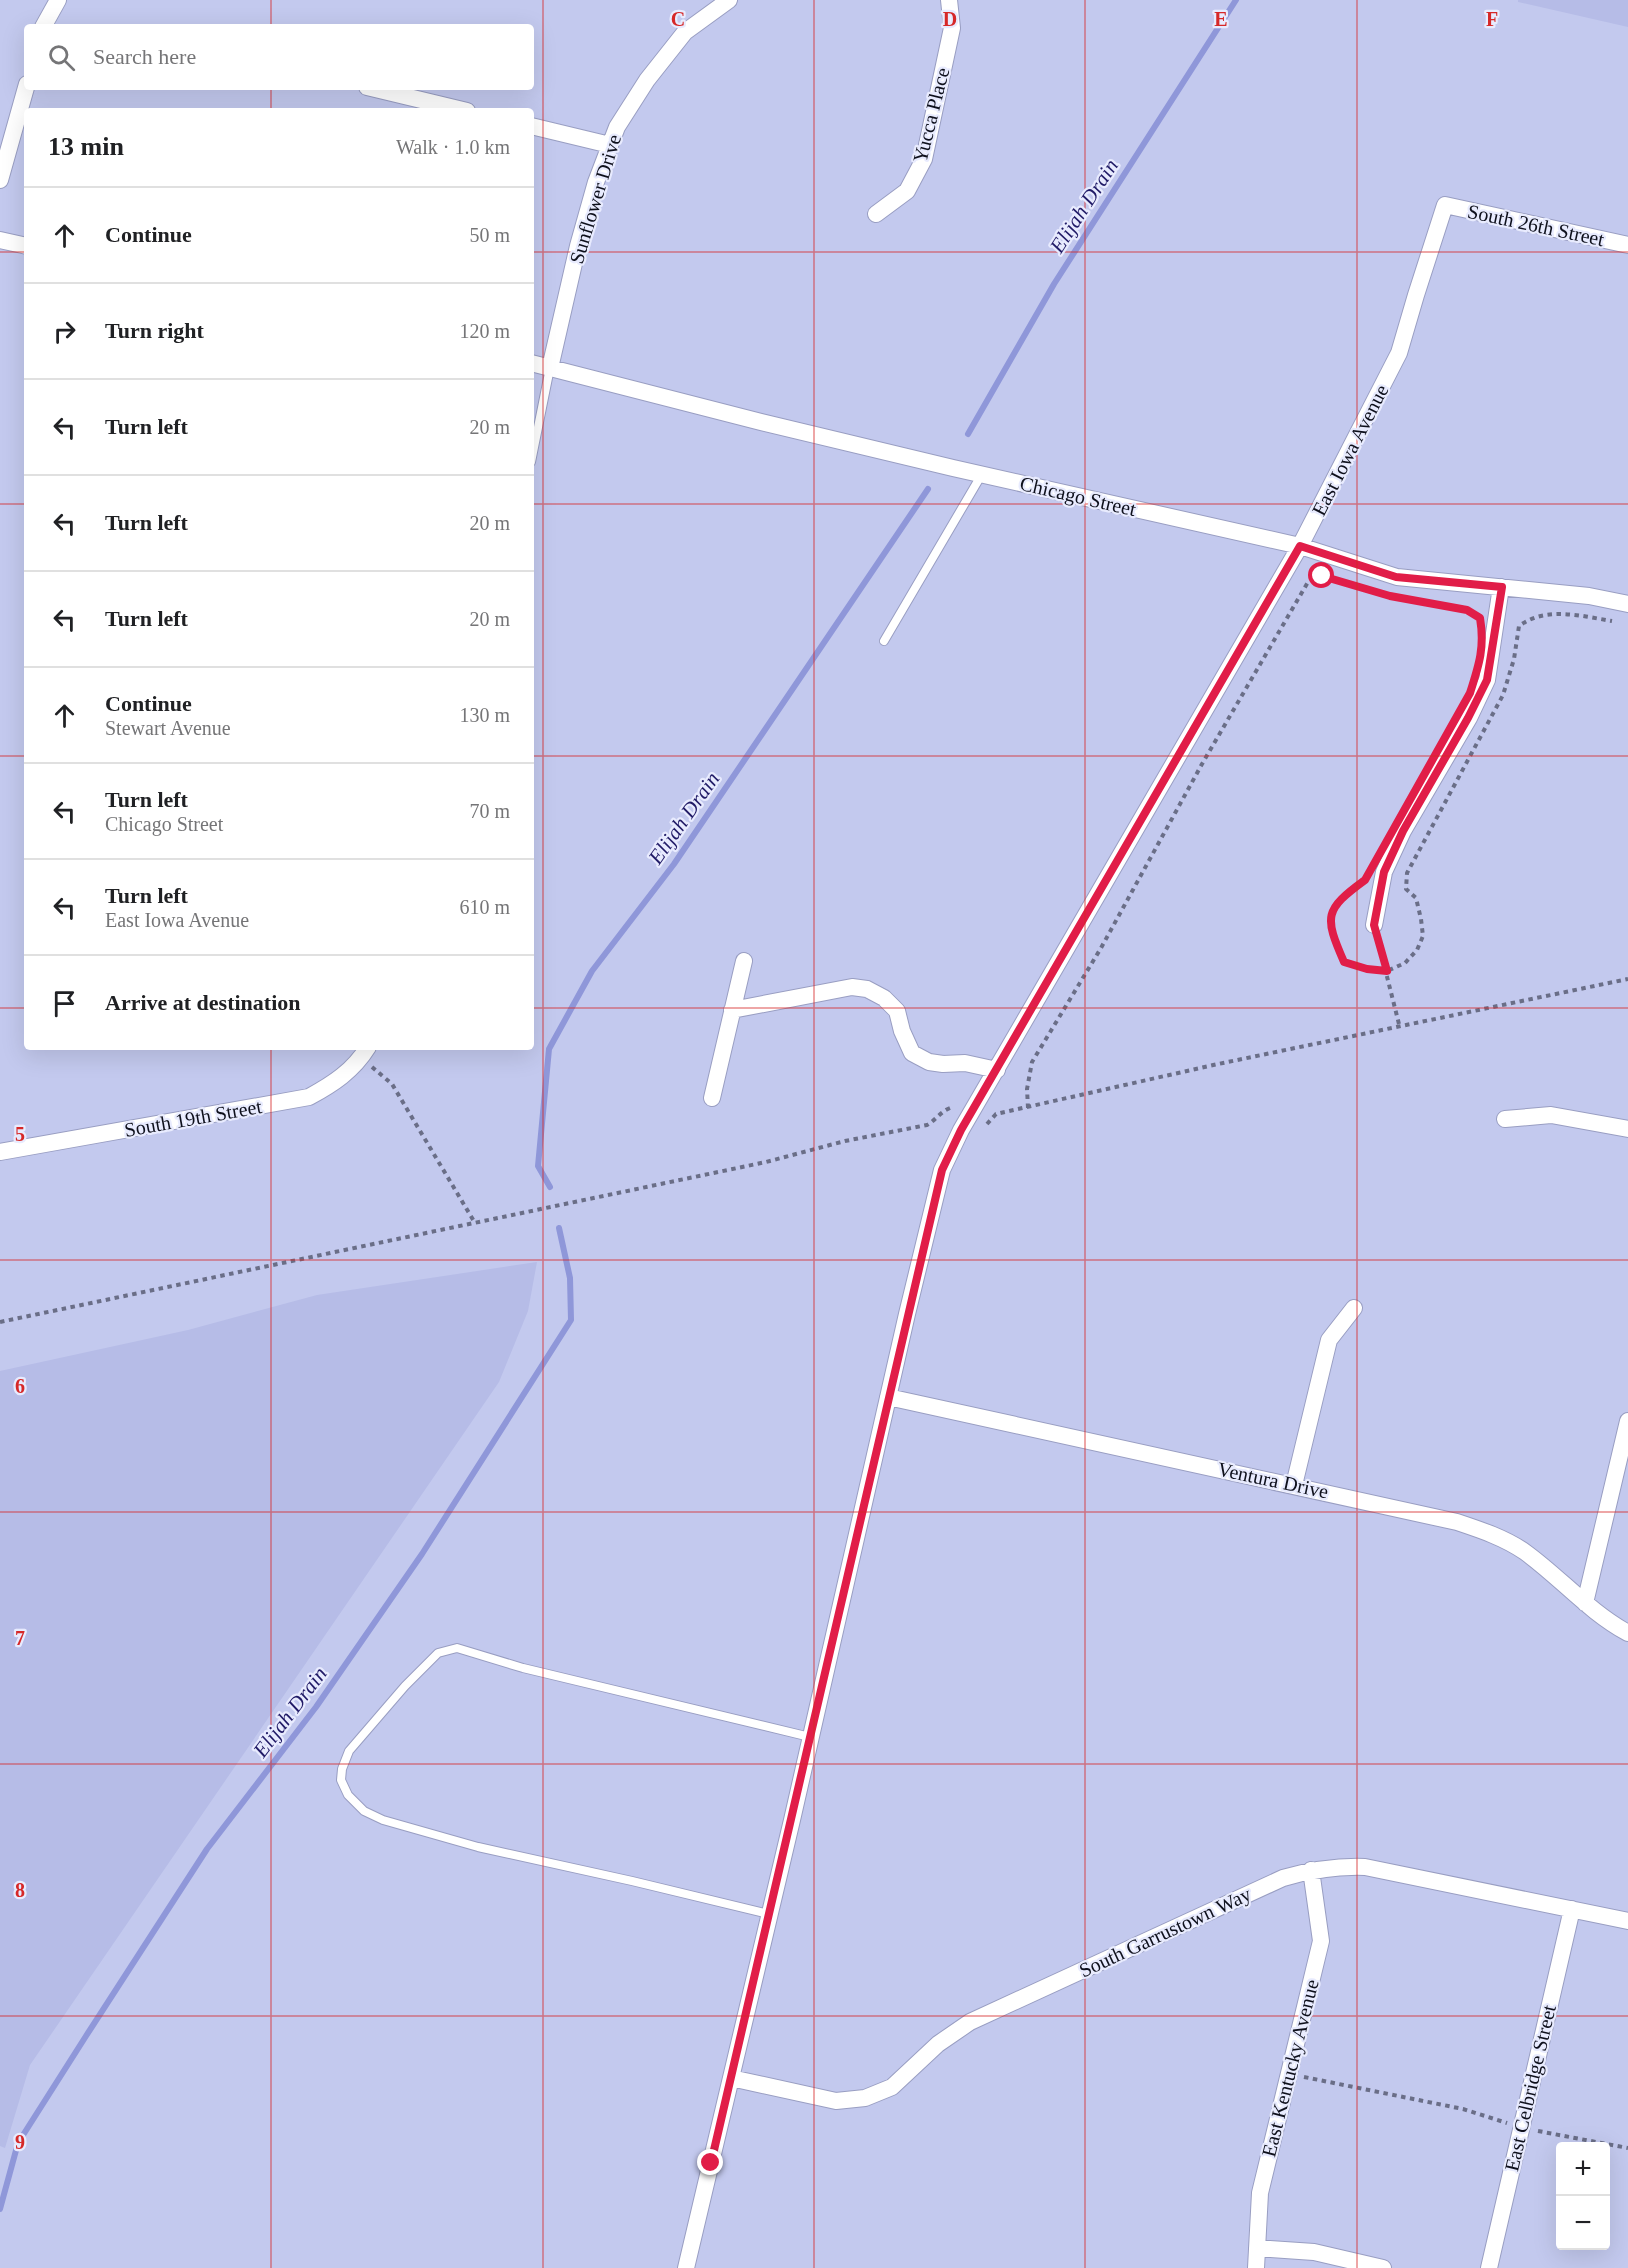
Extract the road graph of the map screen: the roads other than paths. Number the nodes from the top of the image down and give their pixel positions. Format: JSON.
{"nodes":[{"id":1,"x":58,"y":0,"type":"edge"},
{"id":2,"x":949,"y":0,"type":"edge"},
{"id":3,"x":721,"y":2,"type":"edge"},
{"id":4,"x":45,"y":24,"type":"edge"},
{"id":5,"x":25,"y":90,"type":"edge"},
{"id":6,"x":380,"y":90,"type":"edge"},
{"id":7,"x":454,"y":108,"type":"edge"},
{"id":8,"x":534,"y":127,"type":"edge"},
{"id":9,"x":610,"y":145,"type":"junction"},
{"id":10,"x":0,"y":180,"type":"edge"},
{"id":11,"x":1445,"y":205,"type":"joint"},
{"id":12,"x":876,"y":214,"type":"dead end"},
{"id":13,"x":0,"y":240,"type":"edge"},
{"id":14,"x":24,"y":245,"type":"edge"},
{"id":15,"x":1628,"y":245,"type":"edge"},
{"id":16,"x":534,"y":364,"type":"edge"},
{"id":17,"x":550,"y":368,"type":"junction"},
{"id":18,"x":534,"y":447,"type":"edge"},
{"id":19,"x":982,"y":474,"type":"junction"},
{"id":20,"x":1300,"y":546,"type":"junction"},
{"id":21,"x":1502,"y":587,"type":"junction"},
{"id":22,"x":1628,"y":604,"type":"edge"},
{"id":23,"x":884,"y":641,"type":"dead end"},
{"id":24,"x":1374,"y":925,"type":"road end"},
{"id":25,"x":744,"y":961,"type":"dead end"},
{"id":26,"x":732,"y":1010,"type":"junction"},
{"id":27,"x":364,"y":1053,"type":"edge"},
{"id":28,"x":997,"y":1070,"type":"junction"},
{"id":29,"x":712,"y":1098,"type":"dead end"},
{"id":30,"x":1505,"y":1119,"type":"dead end"},
{"id":31,"x":1628,"y":1130,"type":"edge"},
{"id":32,"x":0,"y":1152,"type":"edge"},
{"id":33,"x":1354,"y":1308,"type":"dead end"},
{"id":34,"x":888,"y":1397,"type":"junction"},
{"id":35,"x":1628,"y":1421,"type":"edge"},
{"id":36,"x":1294,"y":1485,"type":"junction"},
{"id":37,"x":1585,"y":1604,"type":"junction"},
{"id":38,"x":1628,"y":1633,"type":"edge"},
{"id":39,"x":810,"y":1737,"type":"junction"},
{"id":40,"x":1311,"y":1870,"type":"junction"},
{"id":41,"x":1572,"y":1909,"type":"junction"},
{"id":42,"x":770,"y":1914,"type":"junction"},
{"id":43,"x":1628,"y":1921,"type":"edge"},
{"id":44,"x":731,"y":2078,"type":"junction"},
{"id":45,"x":1257,"y":2248,"type":"junction"},
{"id":46,"x":686,"y":2268,"type":"edge"},
{"id":47,"x":1256,"y":2268,"type":"edge"},
{"id":48,"x":1383,"y":2268,"type":"edge"},
{"id":49,"x":1489,"y":2268,"type":"edge"}],
"edges":[{"from":1,"to":4,"type":"street"},
{"from":2,"to":12,"type":"street","name":"Yucca Place"},
{"from":3,"to":9,"type":"street","name":"Sunflower Drive"},
{"from":5,"to":10,"type":"street"},
{"from":6,"to":7,"type":"street"},
{"from":8,"to":9,"type":"street"},
{"from":9,"to":17,"type":"street","name":"Sunflower Drive"},
{"from":11,"to":15,"type":"street","name":"South 26th Street"},
{"from":11,"to":20,"type":"street","name":"East Iowa Avenue"},
{"from":13,"to":14,"type":"street"},
{"from":16,"to":17,"type":"street","name":"Chicago Street"},
{"from":17,"to":18,"type":"lane"},
{"from":17,"to":19,"type":"street","name":"Chicago Street"},
{"from":19,"to":20,"type":"street","name":"Chicago Street"},
{"from":19,"to":23,"type":"lane"},
{"from":20,"to":21,"type":"street","name":"Chicago Street"},
{"from":20,"to":28,"type":"street","name":"East Iowa Avenue"},
{"from":21,"to":22,"type":"street","name":"Chicago Street"},
{"from":21,"to":24,"type":"street"},
{"from":25,"to":26,"type":"street"},
{"from":26,"to":28,"type":"street"},
{"from":26,"to":29,"type":"street"},
{"from":27,"to":32,"type":"street","name":"South 19th Street"},
{"from":28,"to":34,"type":"street","name":"East Iowa Avenue"},
{"from":30,"to":31,"type":"street"},
{"from":33,"to":36,"type":"street"},
{"from":34,"to":36,"type":"street","name":"Ventura Drive"},
{"from":34,"to":39,"type":"street","name":"East Iowa Avenue"},
{"from":35,"to":37,"type":"street"},
{"from":36,"to":37,"type":"street","name":"Ventura Drive"},
{"from":37,"to":38,"type":"street","name":"Ventura Drive"},
{"from":39,"to":42,"type":"street","name":"East Iowa Avenue"},
{"from":39,"to":42,"type":"lane"},
{"from":40,"to":41,"type":"street","name":"South Garrustown Way"},
{"from":40,"to":44,"type":"street","name":"South Garrustown Way"},
{"from":40,"to":45,"type":"street","name":"East Kentucky Avenue"},
{"from":41,"to":43,"type":"street","name":"South Garrustown Way"},
{"from":41,"to":49,"type":"street","name":"East Celbridge Street"},
{"from":42,"to":44,"type":"street","name":"East Iowa Avenue"},
{"from":44,"to":46,"type":"street","name":"East Iowa Avenue"},
{"from":45,"to":47,"type":"street","name":"East Kentucky Avenue"},
{"from":45,"to":48,"type":"street"}]}
